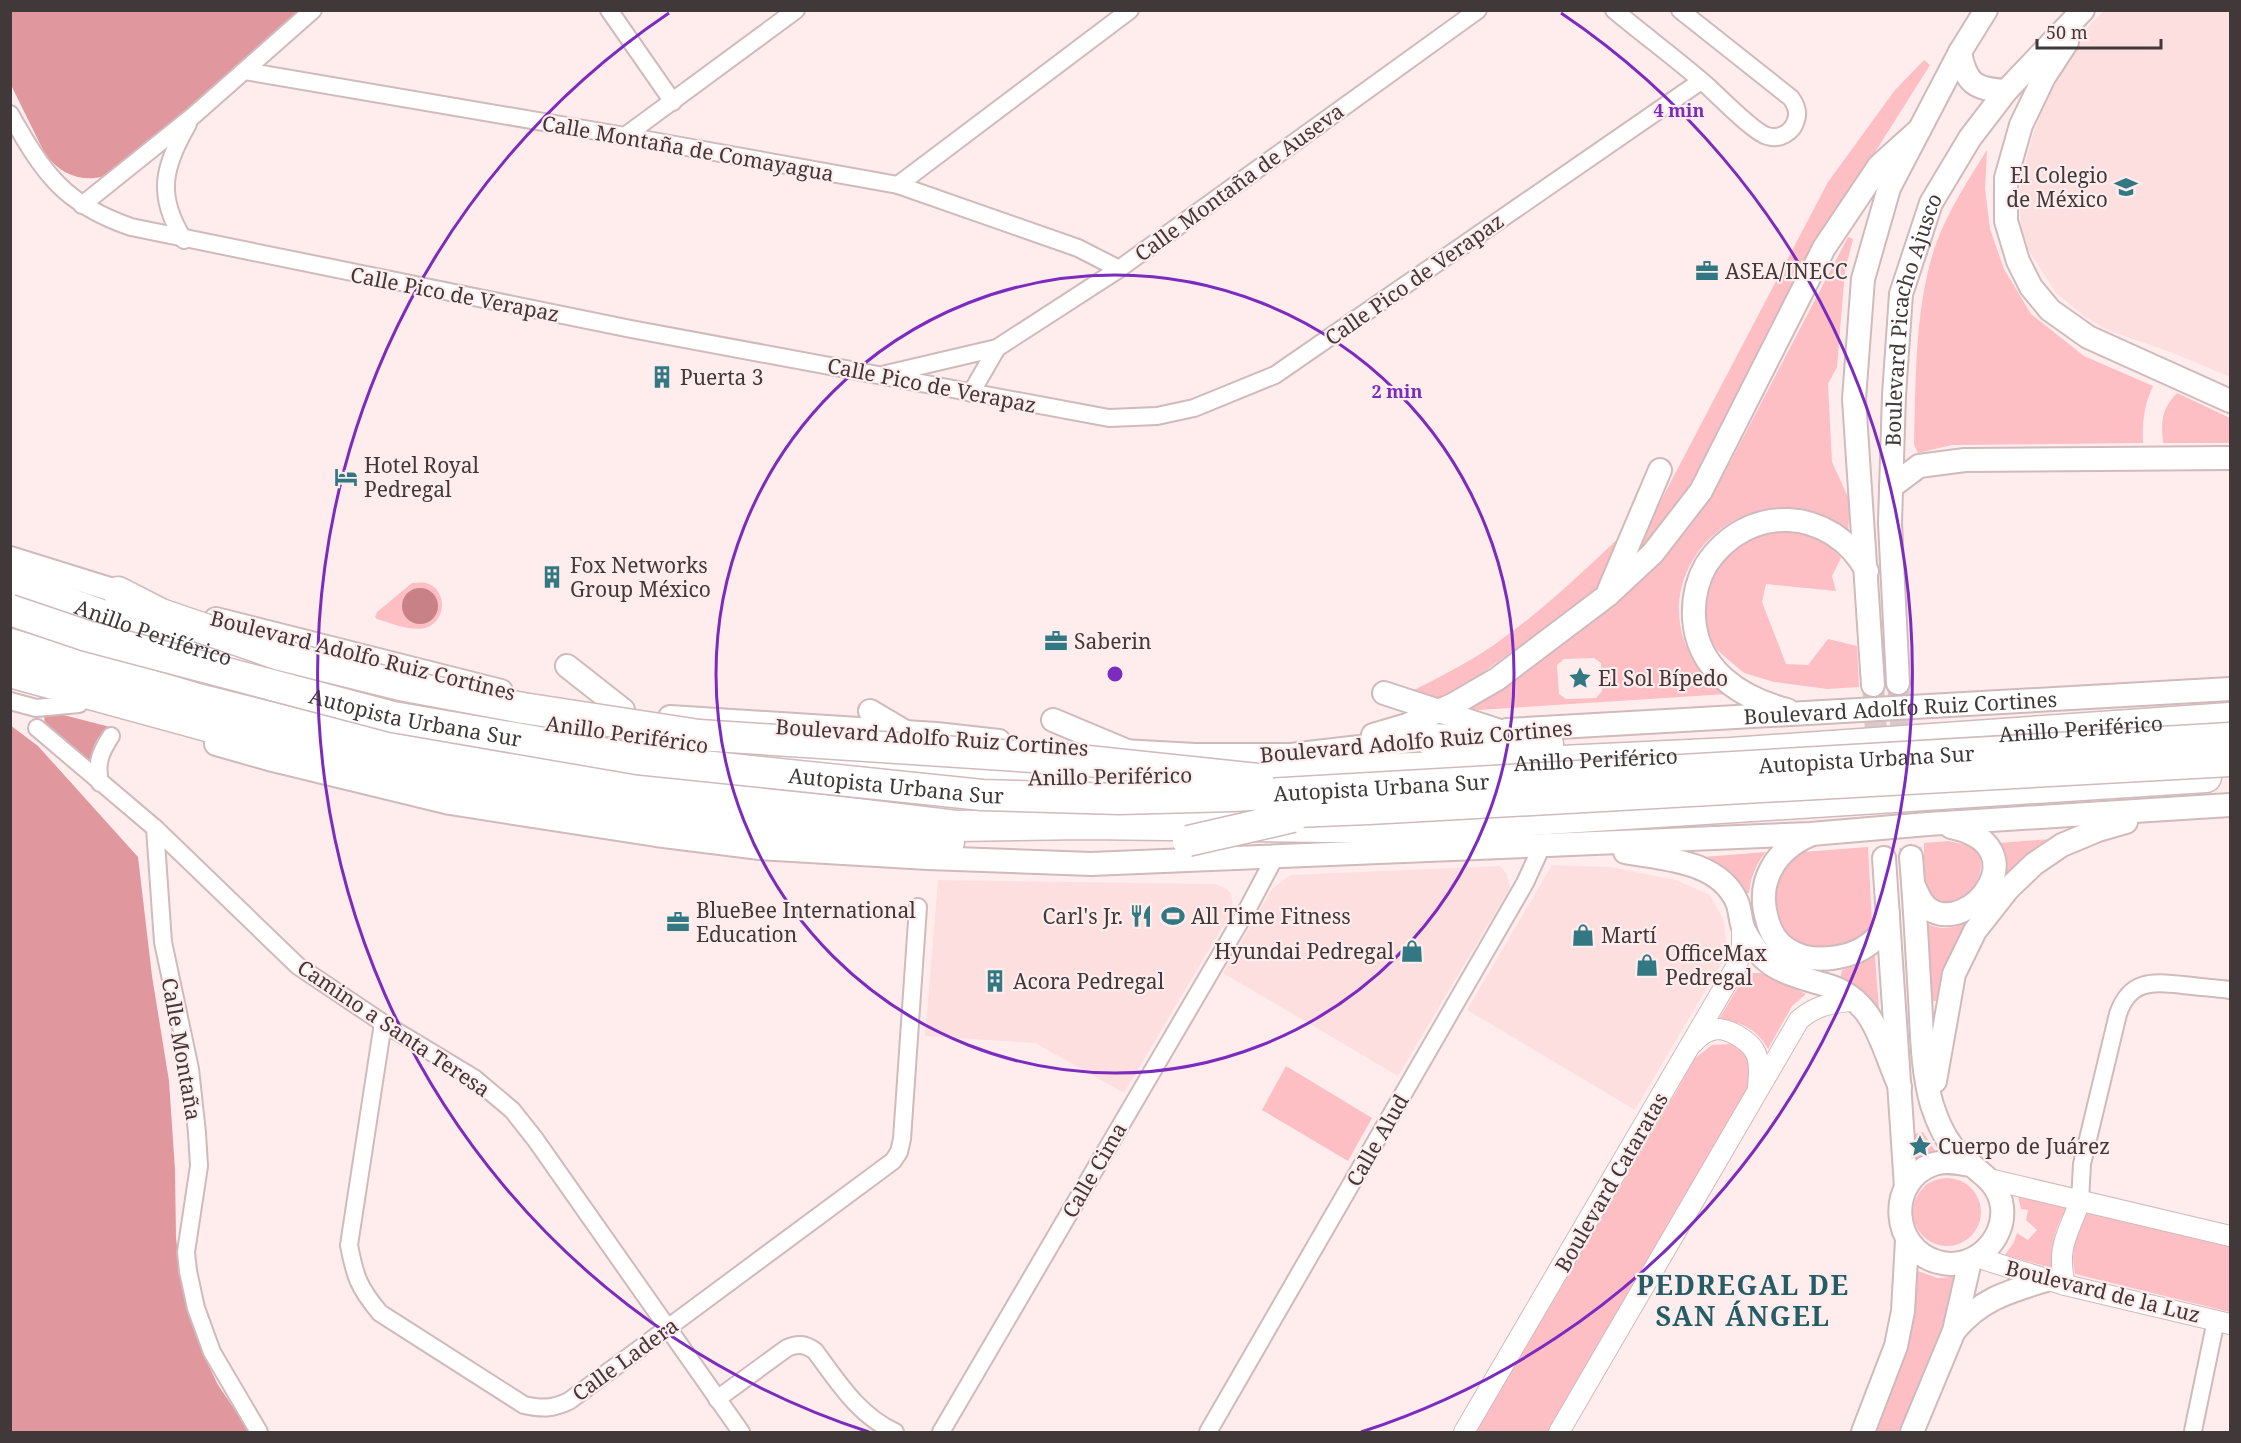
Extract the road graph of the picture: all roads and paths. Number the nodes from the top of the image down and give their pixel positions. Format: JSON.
{"nodes":[{"id":1,"x":313,"y":10,"type":"edge"},
{"id":2,"x":609,"y":10,"type":"edge"},
{"id":3,"x":796,"y":10,"type":"edge"},
{"id":4,"x":1130,"y":10,"type":"edge"},
{"id":5,"x":1478,"y":10,"type":"edge"},
{"id":6,"x":1614,"y":10,"type":"edge"},
{"id":7,"x":1680,"y":10,"type":"edge"},
{"id":8,"x":1986,"y":10,"type":"edge"},
{"id":9,"x":2083,"y":10,"type":"edge"},
{"id":10,"x":2088,"y":10,"type":"edge"},
{"id":11,"x":1959,"y":52,"type":"junction"},
{"id":12,"x":245,"y":71,"type":"junction"},
{"id":13,"x":1701,"y":81,"type":"junction"},
{"id":14,"x":2006,"y":91,"type":"junction"},
{"id":15,"x":673,"y":102,"type":"junction"},
{"id":16,"x":10,"y":114,"type":"edge"},
{"id":17,"x":193,"y":116,"type":"junction"},
{"id":18,"x":1919,"y":130,"type":"junction"},
{"id":19,"x":625,"y":136,"type":"junction"},
{"id":20,"x":898,"y":185,"type":"junction"},
{"id":21,"x":82,"y":205,"type":"junction"},
{"id":22,"x":184,"y":240,"type":"junction"},
{"id":23,"x":1119,"y":269,"type":"junction"},
{"id":24,"x":997,"y":348,"type":"junction"},
{"id":25,"x":881,"y":375,"type":"junction"},
{"id":26,"x":971,"y":393,"type":"junction"},
{"id":27,"x":2230,"y":401,"type":"edge"},
{"id":28,"x":2230,"y":458,"type":"edge"},
{"id":29,"x":1660,"y":470,"type":"dead end"},
{"id":30,"x":1891,"y":487,"type":"junction"},
{"id":31,"x":10,"y":558,"type":"edge"},
{"id":32,"x":1867,"y":572,"type":"junction"},
{"id":33,"x":10,"y":582,"type":"edge"},
{"id":34,"x":118,"y":592,"type":"junction"},
{"id":35,"x":1608,"y":595,"type":"junction"},
{"id":36,"x":10,"y":609,"type":"edge"},
{"id":37,"x":10,"y":631,"type":"edge"},
{"id":38,"x":257,"y":666,"type":"junction"},
{"id":39,"x":567,"y":666,"type":"dead end"},
{"id":40,"x":11,"y":675,"type":"edge"},
{"id":41,"x":1898,"y":683,"type":"tunnel mouth"},
{"id":42,"x":1873,"y":685,"type":"tunnel mouth"},
{"id":43,"x":2230,"y":689,"type":"edge"},
{"id":44,"x":1384,"y":693,"type":"dead end"},
{"id":45,"x":513,"y":694,"type":"junction"},
{"id":46,"x":623,"y":710,"type":"junction"},
{"id":47,"x":870,"y":711,"type":"dead end"},
{"id":48,"x":1439,"y":711,"type":"junction"},
{"id":49,"x":1804,"y":713,"type":"junction"},
{"id":50,"x":2230,"y":718,"type":"edge"},
{"id":51,"x":1053,"y":720,"type":"dead end"},
{"id":52,"x":37,"y":728,"type":"dead end"},
{"id":53,"x":1500,"y":731,"type":"junction"},
{"id":54,"x":906,"y":732,"type":"junction"},
{"id":55,"x":111,"y":736,"type":"dead end"},
{"id":56,"x":2230,"y":738,"type":"edge"},
{"id":57,"x":1429,"y":739,"type":"junction"},
{"id":58,"x":1127,"y":751,"type":"junction"},
{"id":59,"x":1731,"y":753,"type":"junction"},
{"id":60,"x":1292,"y":755,"type":"junction"},
{"id":61,"x":2230,"y":761,"type":"edge"},
{"id":62,"x":2230,"y":776,"type":"edge"},
{"id":63,"x":100,"y":783,"type":"junction"},
{"id":64,"x":1342,"y":788,"type":"junction"},
{"id":65,"x":2230,"y":805,"type":"edge"},
{"id":66,"x":2166,"y":810,"type":"junction"},
{"id":67,"x":1319,"y":811,"type":"junction"},
{"id":68,"x":1929,"y":824,"type":"junction"},
{"id":69,"x":155,"y":828,"type":"junction"},
{"id":70,"x":1811,"y":834,"type":"junction"},
{"id":71,"x":1585,"y":844,"type":"junction"},
{"id":72,"x":1542,"y":846,"type":"junction"},
{"id":73,"x":1911,"y":856,"type":"tunnel mouth"},
{"id":74,"x":1275,"y":857,"type":"junction"},
{"id":75,"x":1884,"y":858,"type":"tunnel mouth"},
{"id":76,"x":1913,"y":886,"type":"junction"},
{"id":77,"x":918,"y":907,"type":"dead end"},
{"id":78,"x":1888,"y":913,"type":"junction"},
{"id":79,"x":1742,"y":926,"type":"junction"},
{"id":80,"x":2230,"y":990,"type":"edge"},
{"id":81,"x":1856,"y":1000,"type":"junction"},
{"id":82,"x":383,"y":1023,"type":"junction"},
{"id":83,"x":1688,"y":1050,"type":"junction"},
{"id":84,"x":1900,"y":1087,"type":"junction"},
{"id":85,"x":1758,"y":1090,"type":"junction"},
{"id":86,"x":1932,"y":1104,"type":"junction"},
{"id":87,"x":1970,"y":1165,"type":"junction"},
{"id":88,"x":1989,"y":1179,"type":"junction"},
{"id":89,"x":1906,"y":1187,"type":"junction"},
{"id":90,"x":2080,"y":1201,"type":"junction"},
{"id":91,"x":2230,"y":1236,"type":"edge"},
{"id":92,"x":1907,"y":1240,"type":"junction"},
{"id":93,"x":1973,"y":1259,"type":"junction"},
{"id":94,"x":2055,"y":1283,"type":"junction"},
{"id":95,"x":2223,"y":1322,"type":"edge"},
{"id":96,"x":667,"y":1328,"type":"junction"},
{"id":97,"x":1953,"y":1331,"type":"junction"},
{"id":98,"x":717,"y":1399,"type":"junction"},
{"id":99,"x":2193,"y":1431,"type":"dead end"},
{"id":100,"x":259,"y":1432,"type":"edge"},
{"id":101,"x":741,"y":1432,"type":"edge"},
{"id":102,"x":896,"y":1432,"type":"edge"},
{"id":103,"x":940,"y":1432,"type":"edge"},
{"id":104,"x":1208,"y":1432,"type":"edge"},
{"id":105,"x":1464,"y":1432,"type":"edge"},
{"id":106,"x":1559,"y":1432,"type":"edge"},
{"id":107,"x":1863,"y":1432,"type":"edge"},
{"id":108,"x":1912,"y":1432,"type":"edge"}],
"edges":[{"from":1,"to":12,"type":"street"},
{"from":2,"to":15,"type":"street"},
{"from":3,"to":15,"type":"street"},
{"from":4,"to":20,"type":"street"},
{"from":5,"to":23,"type":"street","name":"Calle Montaña de Auseva"},
{"from":6,"to":13,"type":"street"},
{"from":7,"to":13,"type":"street"},
{"from":8,"to":11,"type":"main road","name":"Boulevard Picacho Ajusco"},
{"from":9,"to":14,"type":"main road","name":"Boulevard Picacho Ajusco"},
{"from":10,"to":27,"type":"main road"},
{"from":11,"to":14,"type":"main road"},
{"from":11,"to":18,"type":"main road","name":"Boulevard Picacho Ajusco"},
{"from":12,"to":17,"type":"street"},
{"from":12,"to":19,"type":"street","name":"Calle Montaña de Comayagua"},
{"from":13,"to":26,"type":"street","name":"Calle Pico de Verapaz"},
{"from":14,"to":30,"type":"main road","name":"Boulevard Picacho Ajusco"},
{"from":15,"to":19,"type":"street"},
{"from":16,"to":21,"type":"street","name":"Calle Pico de Verapaz"},
{"from":17,"to":21,"type":"street"},
{"from":17,"to":22,"type":"street"},
{"from":18,"to":32,"type":"main road","name":"Boulevard Picacho Ajusco"},
{"from":18,"to":35,"type":"main road"},
{"from":19,"to":20,"type":"street","name":"Calle Montaña de Comayagua"},
{"from":20,"to":23,"type":"street","name":"Calle Montaña de Comayagua"},
{"from":21,"to":22,"type":"street","name":"Calle Pico de Verapaz"},
{"from":22,"to":25,"type":"street","name":"Calle Pico de Verapaz"},
{"from":23,"to":24,"type":"street","name":"Calle Montaña de Auseva"},
{"from":24,"to":25,"type":"street","name":"Calle Montaña de Auseva"},
{"from":24,"to":26,"type":"street","name":"Calle Montaña de Auseva"},
{"from":25,"to":26,"type":"street","name":"Calle Pico de Verapaz"},
{"from":28,"to":30,"type":"main road"},
{"from":29,"to":35,"type":"main road"},
{"from":30,"to":41,"type":"main road","name":"Boulevard Picacho Ajusco"},
{"from":31,"to":34,"type":"main road","name":"Boulevard Adolfo Ruiz Cortines"},
{"from":32,"to":42,"type":"main road","name":"Boulevard Picacho Ajusco"},
{"from":32,"to":49,"type":"main road"},
{"from":33,"to":38,"type":"highway","name":"Anillo Periférico"},
{"from":34,"to":45,"type":"main road","name":"Boulevard Adolfo Ruiz Cortines"},
{"from":34,"to":64,"type":"highway","bridge":true},
{"from":35,"to":48,"type":"main road"},
{"from":36,"to":64,"type":"highway","name":"Autopista Urbana Sur","bridge":true},
{"from":37,"to":67,"type":"highway","name":"Autopista Urbana Sur","bridge":true},
{"from":38,"to":45,"type":"highway"},
{"from":38,"to":59,"type":"highway","name":"Anillo Periférico"},
{"from":39,"to":46,"type":"main road"},
{"from":40,"to":62,"type":"highway"},
{"from":40,"to":67,"type":"highway","bridge":true},
{"from":40,"to":74,"type":"main road"},
{"from":43,"to":49,"type":"main road","name":"Boulevard Adolfo Ruiz Cortines"},
{"from":44,"to":48,"type":"main road"},
{"from":45,"to":46,"type":"main road","name":"Boulevard Adolfo Ruiz Cortines"},
{"from":46,"to":54,"type":"main road","name":"Boulevard Adolfo Ruiz Cortines"},
{"from":47,"to":54,"type":"main road"},
{"from":48,"to":53,"type":"main road"},
{"from":48,"to":60,"type":"main road"},
{"from":49,"to":53,"type":"main road","name":"Boulevard Adolfo Ruiz Cortines"},
{"from":50,"to":59,"type":"highway","name":"Anillo Periférico"},
{"from":51,"to":58,"type":"main road"},
{"from":52,"to":63,"type":"street","name":"Camino a Santa Teresa"},
{"from":53,"to":57,"type":"main road","name":"Boulevard Adolfo Ruiz Cortines"},
{"from":54,"to":58,"type":"main road","name":"Boulevard Adolfo Ruiz Cortines"},
{"from":55,"to":63,"type":"street"},
{"from":56,"to":64,"type":"highway","name":"Autopista Urbana Sur","bridge":true},
{"from":57,"to":59,"type":"highway"},
{"from":57,"to":60,"type":"main road","name":"Boulevard Adolfo Ruiz Cortines"},
{"from":58,"to":60,"type":"main road","name":"Boulevard Adolfo Ruiz Cortines"},
{"from":61,"to":67,"type":"highway","name":"Autopista Urbana Sur","bridge":true},
{"from":63,"to":69,"type":"street","name":"Camino a Santa Teresa"},
{"from":65,"to":66,"type":"main road"},
{"from":66,"to":68,"type":"main road"},
{"from":66,"to":86,"type":"main road"},
{"from":68,"to":70,"type":"main road"},
{"from":68,"to":76,"type":"main road"},
{"from":69,"to":82,"type":"street","name":"Camino a Santa Teresa"},
{"from":69,"to":100,"type":"street","name":"Calle Montaña"},
{"from":70,"to":71,"type":"main road"},
{"from":70,"to":78,"type":"main road"},
{"from":71,"to":72,"type":"main road"},
{"from":71,"to":79,"type":"main road"},
{"from":72,"to":74,"type":"main road"},
{"from":72,"to":104,"type":"street","name":"Calle Alud"},
{"from":73,"to":76,"type":"main road"},
{"from":74,"to":103,"type":"street","name":"Calle Cima"},
{"from":75,"to":78,"type":"main road"},
{"from":76,"to":86,"type":"main road"},
{"from":77,"to":96,"type":"street","name":"Calle Ladera"},
{"from":78,"to":84,"type":"main road"},
{"from":79,"to":81,"type":"main road"},
{"from":79,"to":83,"type":"street","name":"Boulevard Cataratas"},
{"from":80,"to":90,"type":"street"},
{"from":81,"to":84,"type":"main road"},
{"from":81,"to":85,"type":"street"},
{"from":82,"to":96,"type":"street","name":"Camino a Santa Teresa"},
{"from":82,"to":96,"type":"street","name":"Calle Ladera"},
{"from":83,"to":85,"type":"street"},
{"from":83,"to":105,"type":"street","name":"Boulevard Cataratas"},
{"from":84,"to":89,"type":"main road"},
{"from":85,"to":106,"type":"street"},
{"from":86,"to":87,"type":"main road"},
{"from":87,"to":88,"type":"main road"},
{"from":87,"to":89,"type":"main road"},
{"from":88,"to":90,"type":"street"},
{"from":88,"to":93,"type":"main road"},
{"from":89,"to":92,"type":"main road"},
{"from":90,"to":91,"type":"street"},
{"from":90,"to":94,"type":"street"},
{"from":92,"to":93,"type":"main road"},
{"from":92,"to":107,"type":"main road"},
{"from":93,"to":94,"type":"street","name":"Boulevard de la Luz"},
{"from":93,"to":97,"type":"main road"},
{"from":94,"to":95,"type":"street","name":"Boulevard de la Luz"},
{"from":94,"to":97,"type":"main road"},
{"from":95,"to":99,"type":"street"},
{"from":96,"to":98,"type":"street","name":"Camino a Santa Teresa"},
{"from":97,"to":108,"type":"main road"},
{"from":98,"to":101,"type":"street","name":"Camino a Santa Teresa"},
{"from":98,"to":102,"type":"street"}]}
